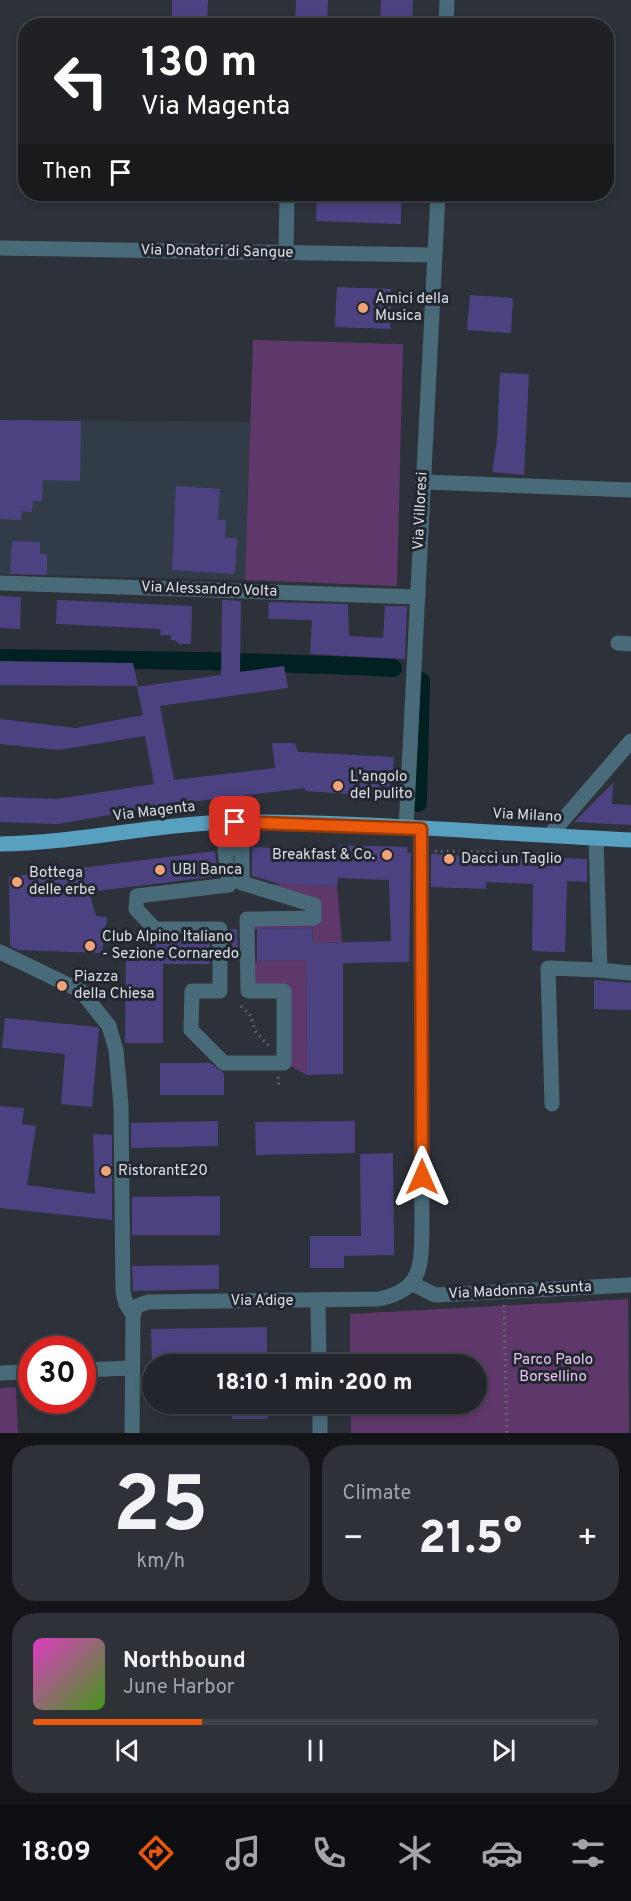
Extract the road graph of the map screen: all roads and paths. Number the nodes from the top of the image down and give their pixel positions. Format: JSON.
{"nodes":[{"id":1,"x":447,"y":0,"type":"edge"},
{"id":2,"x":446,"y":18,"type":"edge"},
{"id":3,"x":287,"y":201,"type":"edge"},
{"id":4,"x":438,"y":201,"type":"edge"},
{"id":5,"x":0,"y":248,"type":"edge"},
{"id":6,"x":286,"y":253,"type":"junction"},
{"id":7,"x":434,"y":255,"type":"junction"},
{"id":8,"x":423,"y":482,"type":"junction"},
{"id":9,"x":631,"y":490,"type":"edge"},
{"id":10,"x":0,"y":583,"type":"edge"},
{"id":11,"x":418,"y":597,"type":"junction"},
{"id":12,"x":631,"y":741,"type":"edge"},
{"id":13,"x":414,"y":828,"type":"junction"},
{"id":14,"x":550,"y":835,"type":"junction"},
{"id":15,"x":596,"y":838,"type":"junction"},
{"id":16,"x":631,"y":840,"type":"edge"},
{"id":17,"x":0,"y":843,"type":"edge"},
{"id":18,"x":422,"y":852,"type":"junction"},
{"id":19,"x":563,"y":854,"type":"dead end"},
{"id":20,"x":0,"y":952,"type":"edge"},
{"id":21,"x":600,"y":970,"type":"junction"},
{"id":22,"x":631,"y":973,"type":"edge"},
{"id":23,"x":238,"y":1003,"type":"dead end"},
{"id":24,"x":277,"y":1063,"type":"junction"},
{"id":25,"x":279,"y":1088,"type":"dead end"},
{"id":26,"x":552,"y":1104,"type":"dead end"},
{"id":27,"x":411,"y":1283,"type":"junction"},
{"id":28,"x":631,"y":1285,"type":"edge"},
{"id":29,"x":503,"y":1292,"type":"junction"},
{"id":30,"x":318,"y":1301,"type":"junction"},
{"id":31,"x":133,"y":1315,"type":"junction"},
{"id":32,"x":319,"y":1354,"type":"edge"},
{"id":33,"x":131,"y":1368,"type":"junction"},
{"id":34,"x":96,"y":1369,"type":"edge"},
{"id":35,"x":18,"y":1372,"type":"edge"},
{"id":36,"x":0,"y":1373,"type":"edge"},
{"id":37,"x":320,"y":1414,"type":"edge"},
{"id":38,"x":132,"y":1433,"type":"edge"},
{"id":39,"x":320,"y":1433,"type":"edge"},
{"id":40,"x":507,"y":1433,"type":"edge"}],
"edges":[{"from":1,"to":2,"type":"street"},
{"from":3,"to":6,"type":"street"},
{"from":4,"to":7,"type":"street","name":"Via Villoresi"},
{"from":5,"to":6,"type":"street","name":"Via Donatori di Sangue"},
{"from":6,"to":7,"type":"street","name":"Via Donatori di Sangue"},
{"from":7,"to":8,"type":"street","name":"Via Villoresi"},
{"from":8,"to":9,"type":"street"},
{"from":8,"to":11,"type":"street","name":"Via Villoresi"},
{"from":10,"to":11,"type":"street","name":"Via Alessandro Volta"},
{"from":11,"to":13,"type":"street","name":"Via Villoresi"},
{"from":12,"to":14,"type":"street"},
{"from":13,"to":14,"type":"main road","name":"Via Milano"},
{"from":13,"to":17,"type":"main road","name":"Via Magenta"},
{"from":13,"to":18,"type":"street","name":"Via Villoresi"},
{"from":14,"to":15,"type":"main road","name":"Via Milano"},
{"from":15,"to":16,"type":"main road","name":"Via Milano"},
{"from":15,"to":21,"type":"street"},
{"from":18,"to":19,"type":"path"},
{"from":18,"to":27,"type":"street","name":"Via Villoresi"},
{"from":20,"to":31,"type":"street"},
{"from":21,"to":22,"type":"street"},
{"from":21,"to":26,"type":"street"},
{"from":23,"to":24,"type":"path"},
{"from":24,"to":24,"type":"street"},
{"from":24,"to":25,"type":"path"},
{"from":27,"to":29,"type":"street","name":"Via Madonna Assunta"},
{"from":27,"to":30,"type":"street","name":"Via Adige"},
{"from":28,"to":29,"type":"street","name":"Via Madonna Assunta"},
{"from":29,"to":40,"type":"path"},
{"from":30,"to":31,"type":"street","name":"Via Adige"},
{"from":30,"to":32,"type":"street"},
{"from":31,"to":33,"type":"street"},
{"from":33,"to":34,"type":"street"},
{"from":33,"to":38,"type":"street"},
{"from":35,"to":36,"type":"street"},
{"from":37,"to":39,"type":"street"}]}
